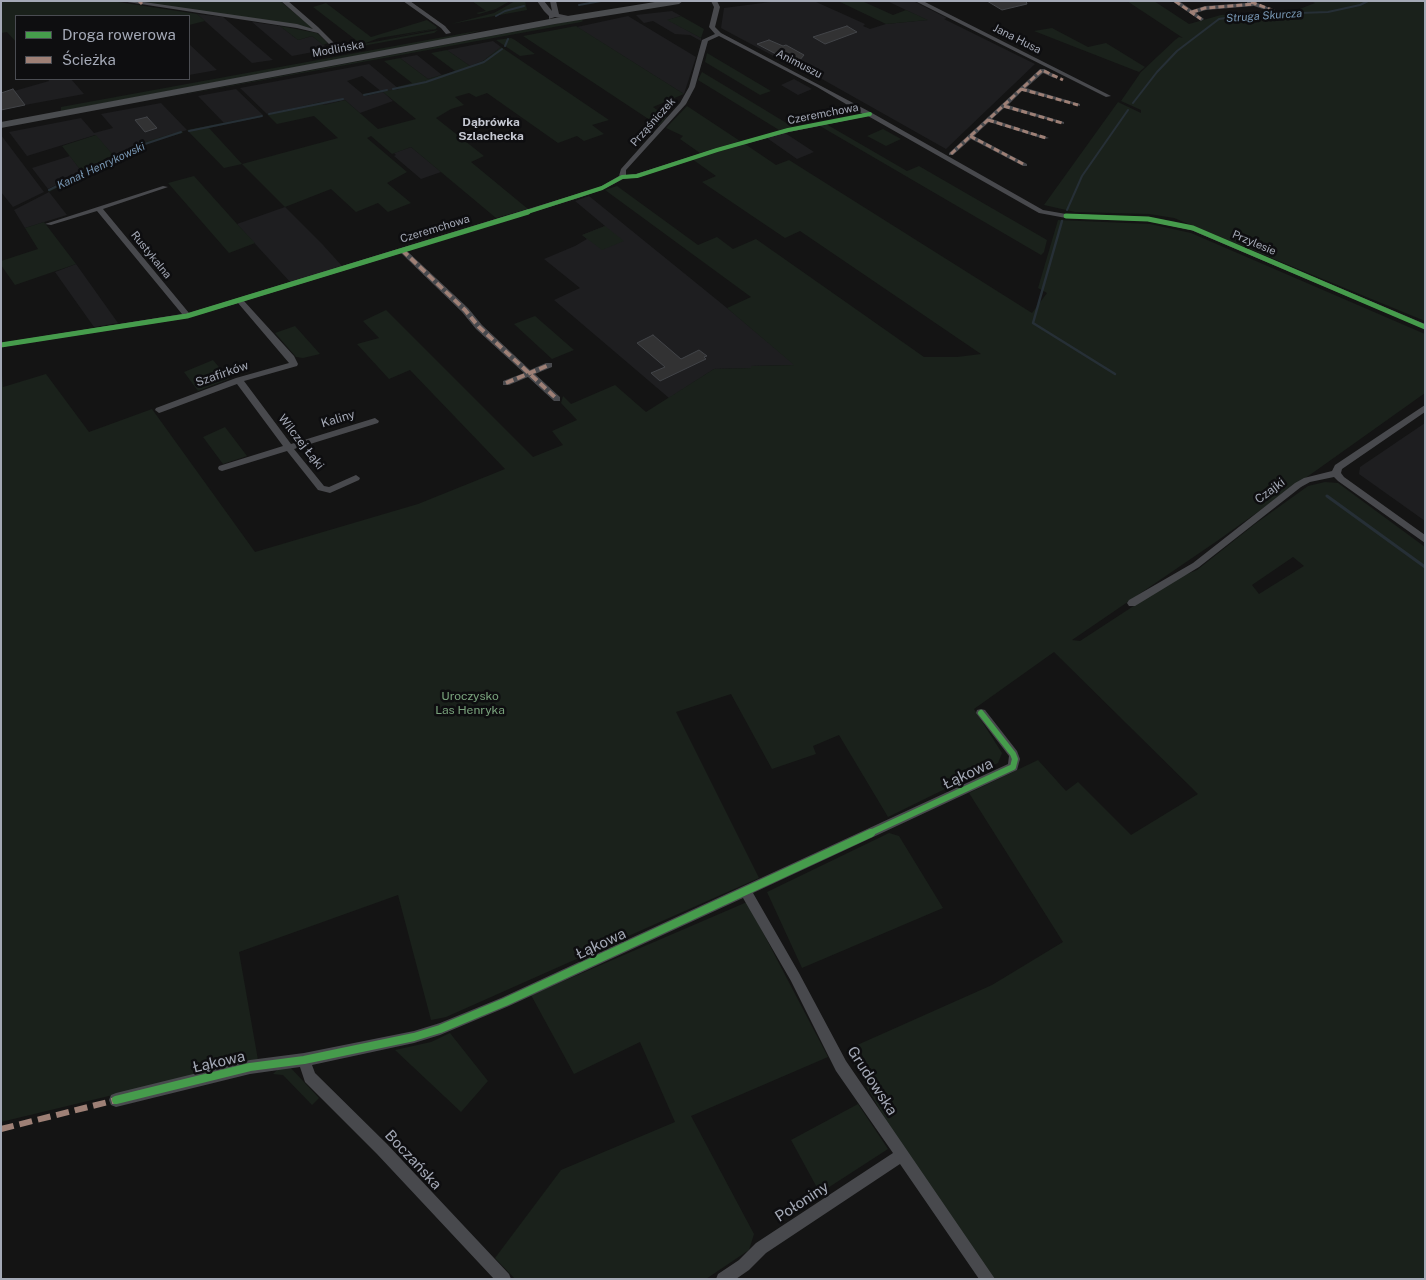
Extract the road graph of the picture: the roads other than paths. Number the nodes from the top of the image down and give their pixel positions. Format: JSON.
{"nodes":[{"id":1,"x":124,"y":1,"type":"edge"},
{"id":2,"x":284,"y":1,"type":"edge"},
{"id":3,"x":406,"y":1,"type":"edge"},
{"id":4,"x":540,"y":1,"type":"edge"},
{"id":5,"x":623,"y":1,"type":"edge"},
{"id":6,"x":679,"y":1,"type":"edge"},
{"id":7,"x":714,"y":1,"type":"edge"},
{"id":8,"x":918,"y":1,"type":"edge"},
{"id":9,"x":1175,"y":1,"type":"edge"},
{"id":10,"x":1248,"y":1,"type":"edge"},
{"id":11,"x":1255,"y":4,"type":"junction"},
{"id":12,"x":552,"y":10,"type":"edge"},
{"id":13,"x":1272,"y":10,"type":"dead end"},
{"id":14,"x":1192,"y":12,"type":"junction"},
{"id":15,"x":573,"y":14,"type":"junction"},
{"id":16,"x":1201,"y":18,"type":"dead end"},
{"id":17,"x":539,"y":20,"type":"junction"},
{"id":18,"x":320,"y":32,"type":"junction"},
{"id":19,"x":448,"y":33,"type":"junction"},
{"id":20,"x":719,"y":34,"type":"junction"},
{"id":21,"x":341,"y":52,"type":"junction"},
{"id":22,"x":187,"y":80,"type":"edge"},
{"id":23,"x":190,"y":80,"type":"edge"},
{"id":24,"x":1063,"y":80,"type":"dead end"},
{"id":25,"x":1022,"y":89,"type":"junction"},
{"id":26,"x":1108,"y":96,"type":"dead end"},
{"id":27,"x":1078,"y":105,"type":"dead end"},
{"id":28,"x":1004,"y":106,"type":"junction"},
{"id":29,"x":1,"y":114,"type":"edge"},
{"id":30,"x":870,"y":114,"type":"junction"},
{"id":31,"x":988,"y":120,"type":"junction"},
{"id":32,"x":1062,"y":123,"type":"dead end"},
{"id":33,"x":1,"y":124,"type":"edge"},
{"id":34,"x":970,"y":136,"type":"junction"},
{"id":35,"x":1046,"y":138,"type":"dead end"},
{"id":36,"x":951,"y":154,"type":"dead end"},
{"id":37,"x":1025,"y":165,"type":"dead end"},
{"id":38,"x":622,"y":177,"type":"junction"},
{"id":39,"x":165,"y":187,"type":"dead end"},
{"id":40,"x":98,"y":209,"type":"junction"},
{"id":41,"x":49,"y":224,"type":"dead end"},
{"id":42,"x":402,"y":250,"type":"junction"},
{"id":43,"x":240,"y":301,"type":"junction"},
{"id":44,"x":187,"y":316,"type":"junction"},
{"id":45,"x":1425,"y":327,"type":"edge"},
{"id":46,"x":1,"y":345,"type":"edge"},
{"id":47,"x":549,"y":365,"type":"dead end"},
{"id":48,"x":529,"y":373,"type":"junction"},
{"id":49,"x":239,"y":380,"type":"junction"},
{"id":50,"x":506,"y":383,"type":"dead end"},
{"id":51,"x":557,"y":399,"type":"dead end"},
{"id":52,"x":1425,"y":408,"type":"edge"},
{"id":53,"x":159,"y":410,"type":"dead end"},
{"id":54,"x":375,"y":421,"type":"dead end"},
{"id":55,"x":289,"y":448,"type":"junction"},
{"id":56,"x":222,"y":468,"type":"dead end"},
{"id":57,"x":1336,"y":473,"type":"junction"},
{"id":58,"x":356,"y":478,"type":"dead end"},
{"id":59,"x":1425,"y":540,"type":"edge"},
{"id":60,"x":1132,"y":603,"type":"dead end"},
{"id":61,"x":981,"y":713,"type":"dead end"},
{"id":62,"x":746,"y":891,"type":"junction"},
{"id":63,"x":304,"y":1060,"type":"junction"},
{"id":64,"x":116,"y":1100,"type":"dead end"},
{"id":65,"x":902,"y":1155,"type":"junction"},
{"id":66,"x":504,"y":1279,"type":"edge"},
{"id":67,"x":723,"y":1279,"type":"edge"},
{"id":68,"x":988,"y":1279,"type":"edge"}],
"edges":[{"from":1,"to":18,"type":"street"},
{"from":2,"to":18,"type":"street"},
{"from":3,"to":19,"type":"street"},
{"from":4,"to":12,"type":"street"},
{"from":5,"to":15,"type":"main road","name":"Modlińska"},
{"from":6,"to":15,"type":"main road","name":"Modlińska"},
{"from":7,"to":20,"type":"street"},
{"from":8,"to":26,"type":"street","name":"Jana Husa"},
{"from":9,"to":14,"type":"street"},
{"from":10,"to":11,"type":"street"},
{"from":11,"to":13,"type":"street"},
{"from":11,"to":14,"type":"street"},
{"from":12,"to":15,"type":"main road","name":"Modlińska"},
{"from":12,"to":17,"type":"main road","name":"Modlińska"},
{"from":14,"to":16,"type":"street"},
{"from":15,"to":17,"type":"main road","name":"Modlińska"},
{"from":17,"to":19,"type":"main road","name":"Modlińska"},
{"from":17,"to":33,"type":"main road","name":"Modlińska"},
{"from":18,"to":21,"type":"street"},
{"from":19,"to":21,"type":"main road","name":"Modlińska"},
{"from":20,"to":30,"type":"street","name":"Animuszu"},
{"from":20,"to":38,"type":"street","name":"Prząśniczek"},
{"from":21,"to":23,"type":"main road","name":"Modlińska"},
{"from":22,"to":29,"type":"main road","name":"Modlińska"},
{"from":24,"to":25,"type":"street"},
{"from":25,"to":27,"type":"street"},
{"from":25,"to":28,"type":"street"},
{"from":28,"to":31,"type":"street"},
{"from":28,"to":32,"type":"street"},
{"from":30,"to":38,"type":"street","name":"Czeremchowa"},
{"from":30,"to":45,"type":"street","name":"Przylesie"},
{"from":31,"to":34,"type":"street"},
{"from":31,"to":35,"type":"street"},
{"from":34,"to":36,"type":"street"},
{"from":34,"to":37,"type":"street"},
{"from":38,"to":42,"type":"street","name":"Czeremchowa"},
{"from":39,"to":40,"type":"street"},
{"from":40,"to":41,"type":"street"},
{"from":40,"to":44,"type":"street","name":"Rustykalna"},
{"from":42,"to":43,"type":"street","name":"Czeremchowa"},
{"from":42,"to":48,"type":"street"},
{"from":43,"to":44,"type":"street","name":"Czeremchowa"},
{"from":43,"to":49,"type":"street","name":"Szafirków"},
{"from":44,"to":46,"type":"street","name":"Czeremchowa"},
{"from":47,"to":48,"type":"street"},
{"from":48,"to":50,"type":"street"},
{"from":48,"to":51,"type":"street"},
{"from":49,"to":53,"type":"street","name":"Szafirków"},
{"from":49,"to":55,"type":"street","name":"Wilczej Łąki"},
{"from":52,"to":57,"type":"street","name":"Czajki"},
{"from":54,"to":55,"type":"street","name":"Kaliny"},
{"from":55,"to":56,"type":"street","name":"Kaliny"},
{"from":55,"to":58,"type":"street","name":"Wilczej Łąki"},
{"from":57,"to":59,"type":"street"},
{"from":57,"to":60,"type":"street","name":"Czajki"},
{"from":61,"to":62,"type":"street","name":"Łąkowa"},
{"from":62,"to":63,"type":"street","name":"Łąkowa"},
{"from":62,"to":65,"type":"street","name":"Grudowska"},
{"from":63,"to":64,"type":"street","name":"Łąkowa"},
{"from":63,"to":66,"type":"street","name":"Boczańska"},
{"from":65,"to":67,"type":"street","name":"Połoniny"},
{"from":65,"to":68,"type":"street","name":"Grudowska"}]}
